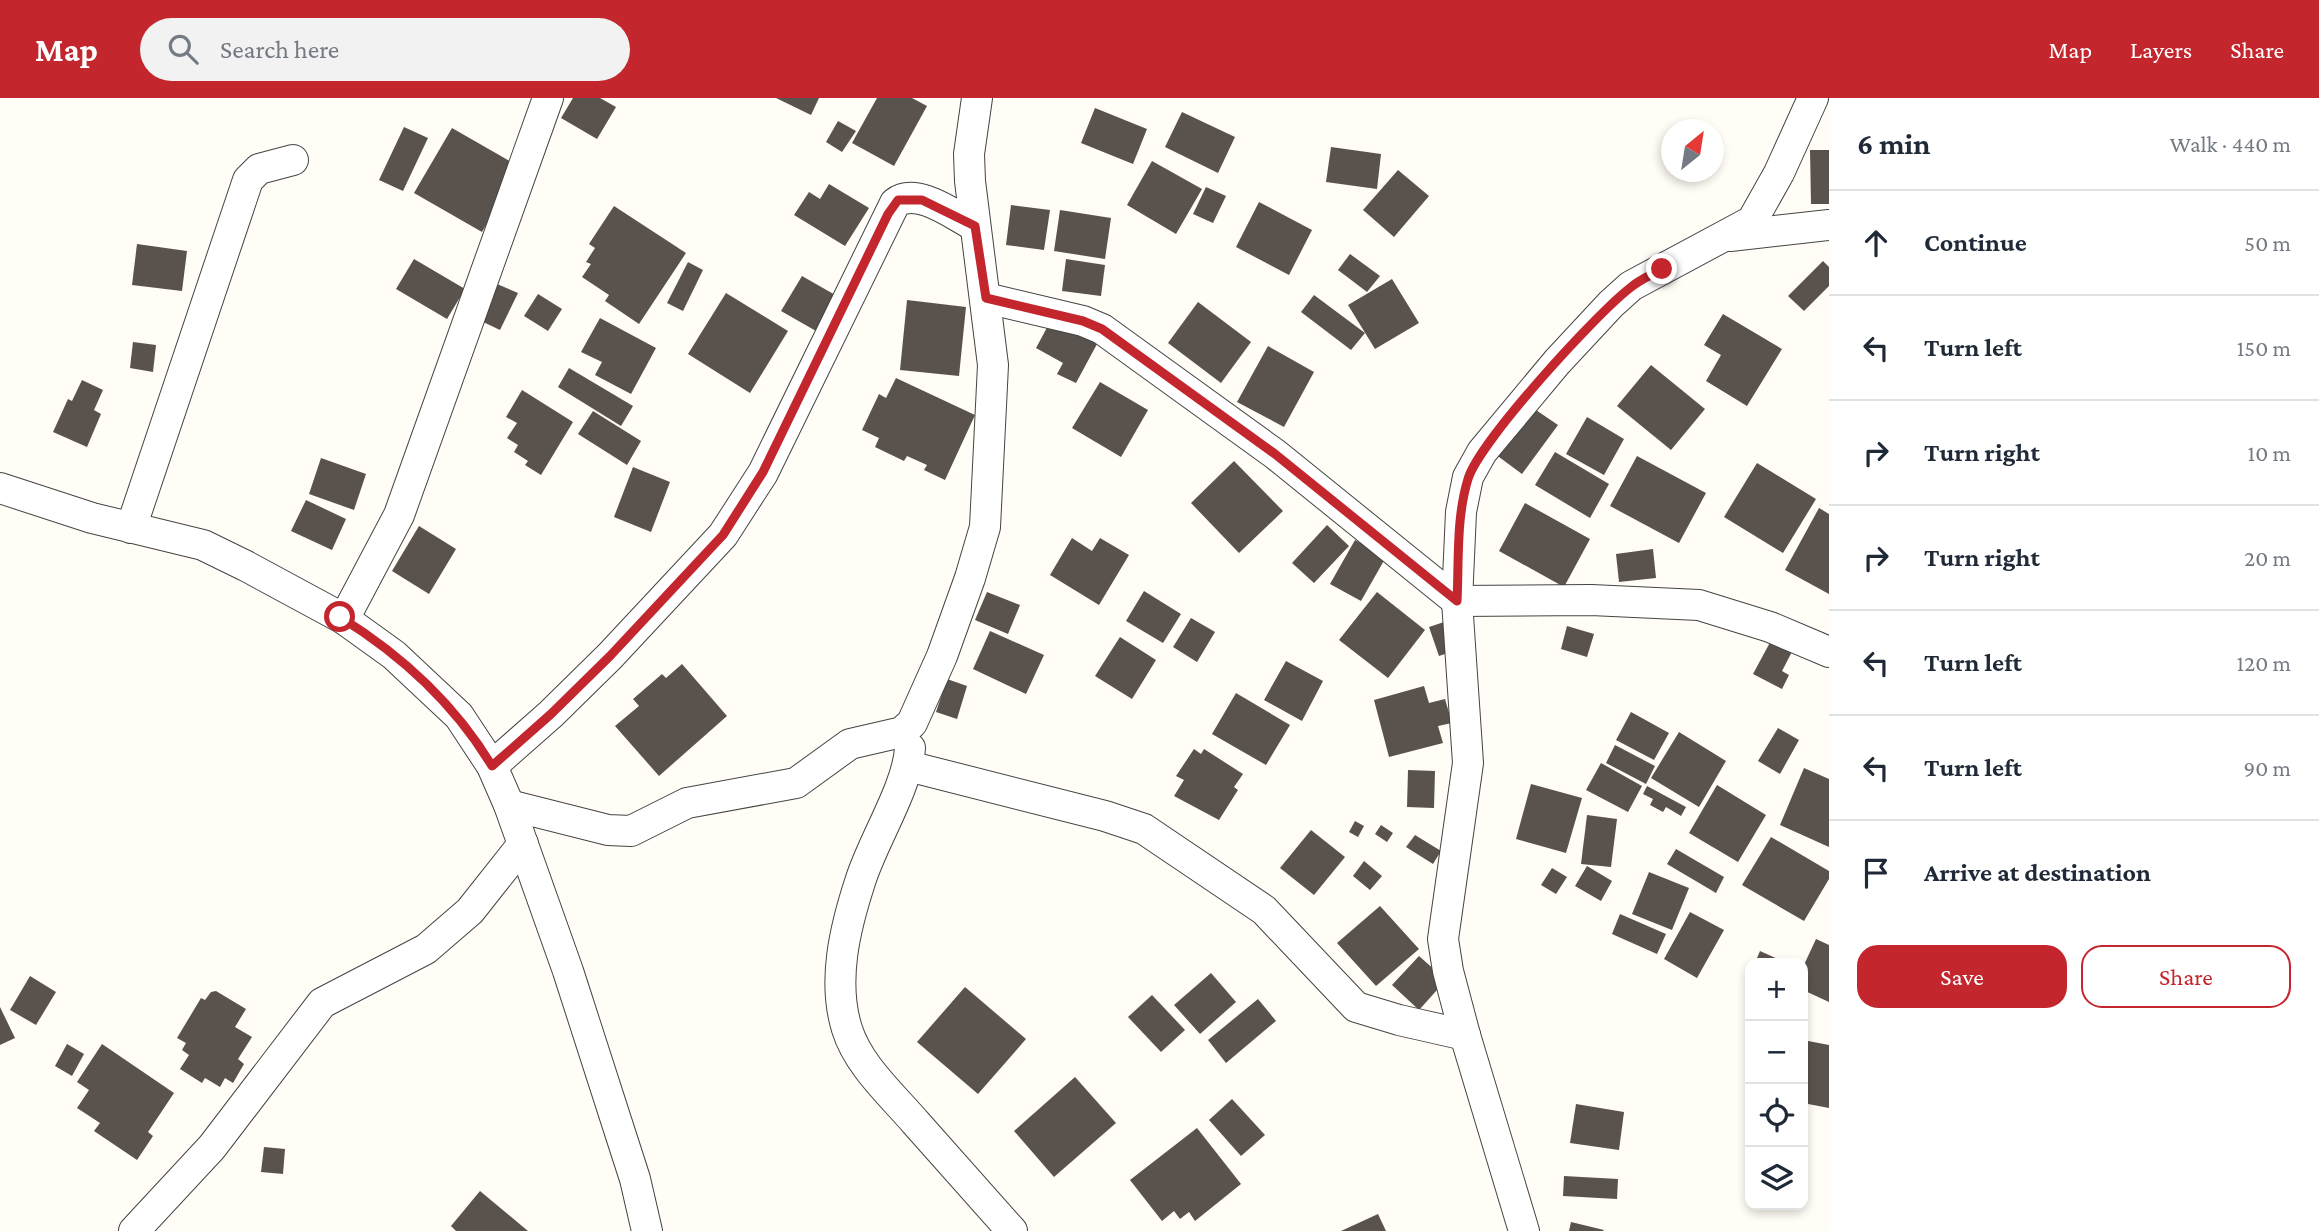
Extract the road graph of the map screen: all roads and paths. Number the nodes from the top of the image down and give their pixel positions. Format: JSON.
{"nodes":[{"id":1,"x":548,"y":98,"type":"edge"},
{"id":2,"x":977,"y":98,"type":"edge"},
{"id":3,"x":1813,"y":98,"type":"edge"},
{"id":4,"x":293,"y":160,"type":"dead end"},
{"id":5,"x":1829,"y":225,"type":"edge"},
{"id":6,"x":975,"y":226,"type":"junction"},
{"id":7,"x":1730,"y":236,"type":"junction"},
{"id":8,"x":986,"y":298,"type":"junction"},
{"id":9,"x":0,"y":488,"type":"edge"},
{"id":10,"x":131,"y":528,"type":"junction"},
{"id":11,"x":1457,"y":601,"type":"junction"},
{"id":12,"x":344,"y":619,"type":"junction"},
{"id":13,"x":1829,"y":652,"type":"edge"},
{"id":14,"x":912,"y":723,"type":"junction"},
{"id":15,"x":492,"y":766,"type":"junction"},
{"id":16,"x":908,"y":766,"type":"junction"},
{"id":17,"x":509,"y":805,"type":"junction"},
{"id":18,"x":523,"y":844,"type":"junction"},
{"id":19,"x":1465,"y":1035,"type":"junction"},
{"id":20,"x":134,"y":1231,"type":"edge"},
{"id":21,"x":647,"y":1231,"type":"edge"},
{"id":22,"x":1012,"y":1231,"type":"edge"},
{"id":23,"x":1524,"y":1231,"type":"edge"}],
"edges":[{"from":1,"to":12,"type":"street"},
{"from":2,"to":6,"type":"street"},
{"from":3,"to":7,"type":"street"},
{"from":4,"to":10,"type":"street"},
{"from":5,"to":7,"type":"street"},
{"from":6,"to":8,"type":"street"},
{"from":6,"to":15,"type":"street"},
{"from":7,"to":11,"type":"street"},
{"from":8,"to":11,"type":"street"},
{"from":8,"to":14,"type":"street"},
{"from":9,"to":10,"type":"street"},
{"from":10,"to":12,"type":"street"},
{"from":11,"to":13,"type":"street"},
{"from":11,"to":19,"type":"street"},
{"from":12,"to":15,"type":"street"},
{"from":14,"to":16,"type":"street"},
{"from":14,"to":17,"type":"street"},
{"from":15,"to":17,"type":"street"},
{"from":16,"to":19,"type":"street"},
{"from":16,"to":22,"type":"street"},
{"from":17,"to":18,"type":"street"},
{"from":18,"to":20,"type":"street"},
{"from":18,"to":21,"type":"street"},
{"from":19,"to":23,"type":"street"}]}
